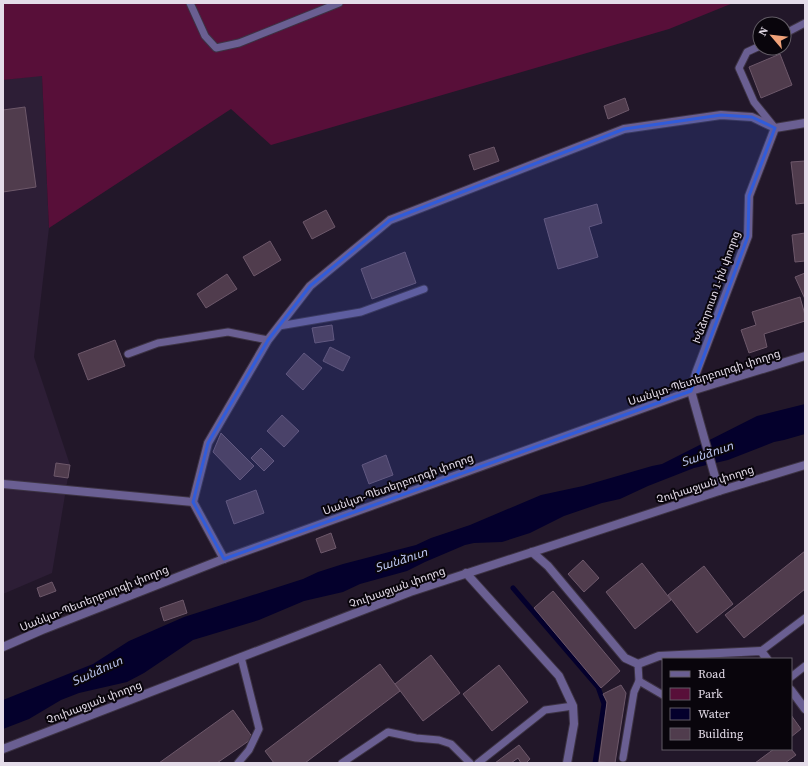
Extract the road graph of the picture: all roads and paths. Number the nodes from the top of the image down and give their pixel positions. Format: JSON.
{"nodes":[{"id":1,"x":190,"y":3,"type":"edge"},
{"id":2,"x":339,"y":3,"type":"edge"},
{"id":3,"x":805,"y":23,"type":"edge"},
{"id":4,"x":792,"y":30,"type":"edge"},
{"id":5,"x":752,"y":50,"type":"edge"},
{"id":6,"x":805,"y":124,"type":"edge"},
{"id":7,"x":775,"y":128,"type":"junction"},
{"id":8,"x":424,"y":289,"type":"dead end"},
{"id":9,"x":279,"y":326,"type":"junction"},
{"id":10,"x":268,"y":340,"type":"junction"},
{"id":11,"x":128,"y":354,"type":"dead end"},
{"id":12,"x":805,"y":356,"type":"edge"},
{"id":13,"x":691,"y":391,"type":"junction"},
{"id":14,"x":805,"y":465,"type":"edge"},
{"id":15,"x":3,"y":484,"type":"edge"},
{"id":16,"x":719,"y":491,"type":"junction"},
{"id":17,"x":193,"y":502,"type":"junction"},
{"id":18,"x":532,"y":552,"type":"junction"},
{"id":19,"x":224,"y":559,"type":"junction"},
{"id":20,"x":466,"y":573,"type":"junction"},
{"id":21,"x":805,"y":618,"type":"edge"},
{"id":22,"x":3,"y":647,"type":"edge"},
{"id":23,"x":761,"y":651,"type":"junction"},
{"id":24,"x":241,"y":657,"type":"junction"},
{"id":25,"x":766,"y":658,"type":"edge"},
{"id":26,"x":638,"y":664,"type":"junction"},
{"id":27,"x":805,"y":666,"type":"edge"},
{"id":28,"x":792,"y":676,"type":"edge"},
{"id":29,"x":640,"y":681,"type":"junction"},
{"id":30,"x":792,"y":691,"type":"edge"},
{"id":31,"x":662,"y":694,"type":"edge"},
{"id":32,"x":573,"y":706,"type":"junction"},
{"id":33,"x":805,"y":709,"type":"edge"},
{"id":34,"x":3,"y":749,"type":"edge"},
{"id":35,"x":623,"y":758,"type":"dead end"},
{"id":36,"x":238,"y":763,"type":"edge"},
{"id":37,"x":342,"y":763,"type":"edge"},
{"id":38,"x":470,"y":763,"type":"edge"},
{"id":39,"x":478,"y":763,"type":"edge"},
{"id":40,"x":567,"y":763,"type":"edge"}],
"edges":[{"from":1,"to":2,"type":"lane"},
{"from":3,"to":4,"type":"lane"},
{"from":5,"to":7,"type":"lane"},
{"from":6,"to":7,"type":"street"},
{"from":7,"to":9,"type":"street"},
{"from":7,"to":13,"type":"street","name":"Խնձորուտ 1-ին փողոց"},
{"from":8,"to":9,"type":"lane"},
{"from":9,"to":10,"type":"street"},
{"from":10,"to":11,"type":"lane"},
{"from":10,"to":17,"type":"street"},
{"from":12,"to":13,"type":"street","name":"Սանկտ-Պետերբուրգի փողոց"},
{"from":13,"to":16,"type":"street"},
{"from":13,"to":19,"type":"street","name":"Սանկտ-Պետերբուրգի փողոց"},
{"from":14,"to":16,"type":"street","name":"Չուխաջյան փողոց"},
{"from":15,"to":17,"type":"street"},
{"from":16,"to":18,"type":"street","name":"Չուխաջյան փողոց"},
{"from":17,"to":19,"type":"street"},
{"from":18,"to":20,"type":"street","name":"Չուխաջյան փողոց"},
{"from":18,"to":26,"type":"street"},
{"from":19,"to":22,"type":"street","name":"Սանկտ-Պետերբուրգի փողոց"},
{"from":20,"to":24,"type":"street","name":"Չուխաջյան փողոց"},
{"from":20,"to":32,"type":"street"},
{"from":21,"to":23,"type":"lane"},
{"from":23,"to":25,"type":"street"},
{"from":23,"to":26,"type":"street"},
{"from":24,"to":34,"type":"street","name":"Չուխաջյան փողոց"},
{"from":24,"to":36,"type":"lane"},
{"from":26,"to":29,"type":"lane"},
{"from":27,"to":28,"type":"lane"},
{"from":29,"to":31,"type":"lane"},
{"from":29,"to":35,"type":"lane"},
{"from":30,"to":33,"type":"street"},
{"from":32,"to":39,"type":"lane"},
{"from":32,"to":40,"type":"street"},
{"from":37,"to":38,"type":"lane"}]}
